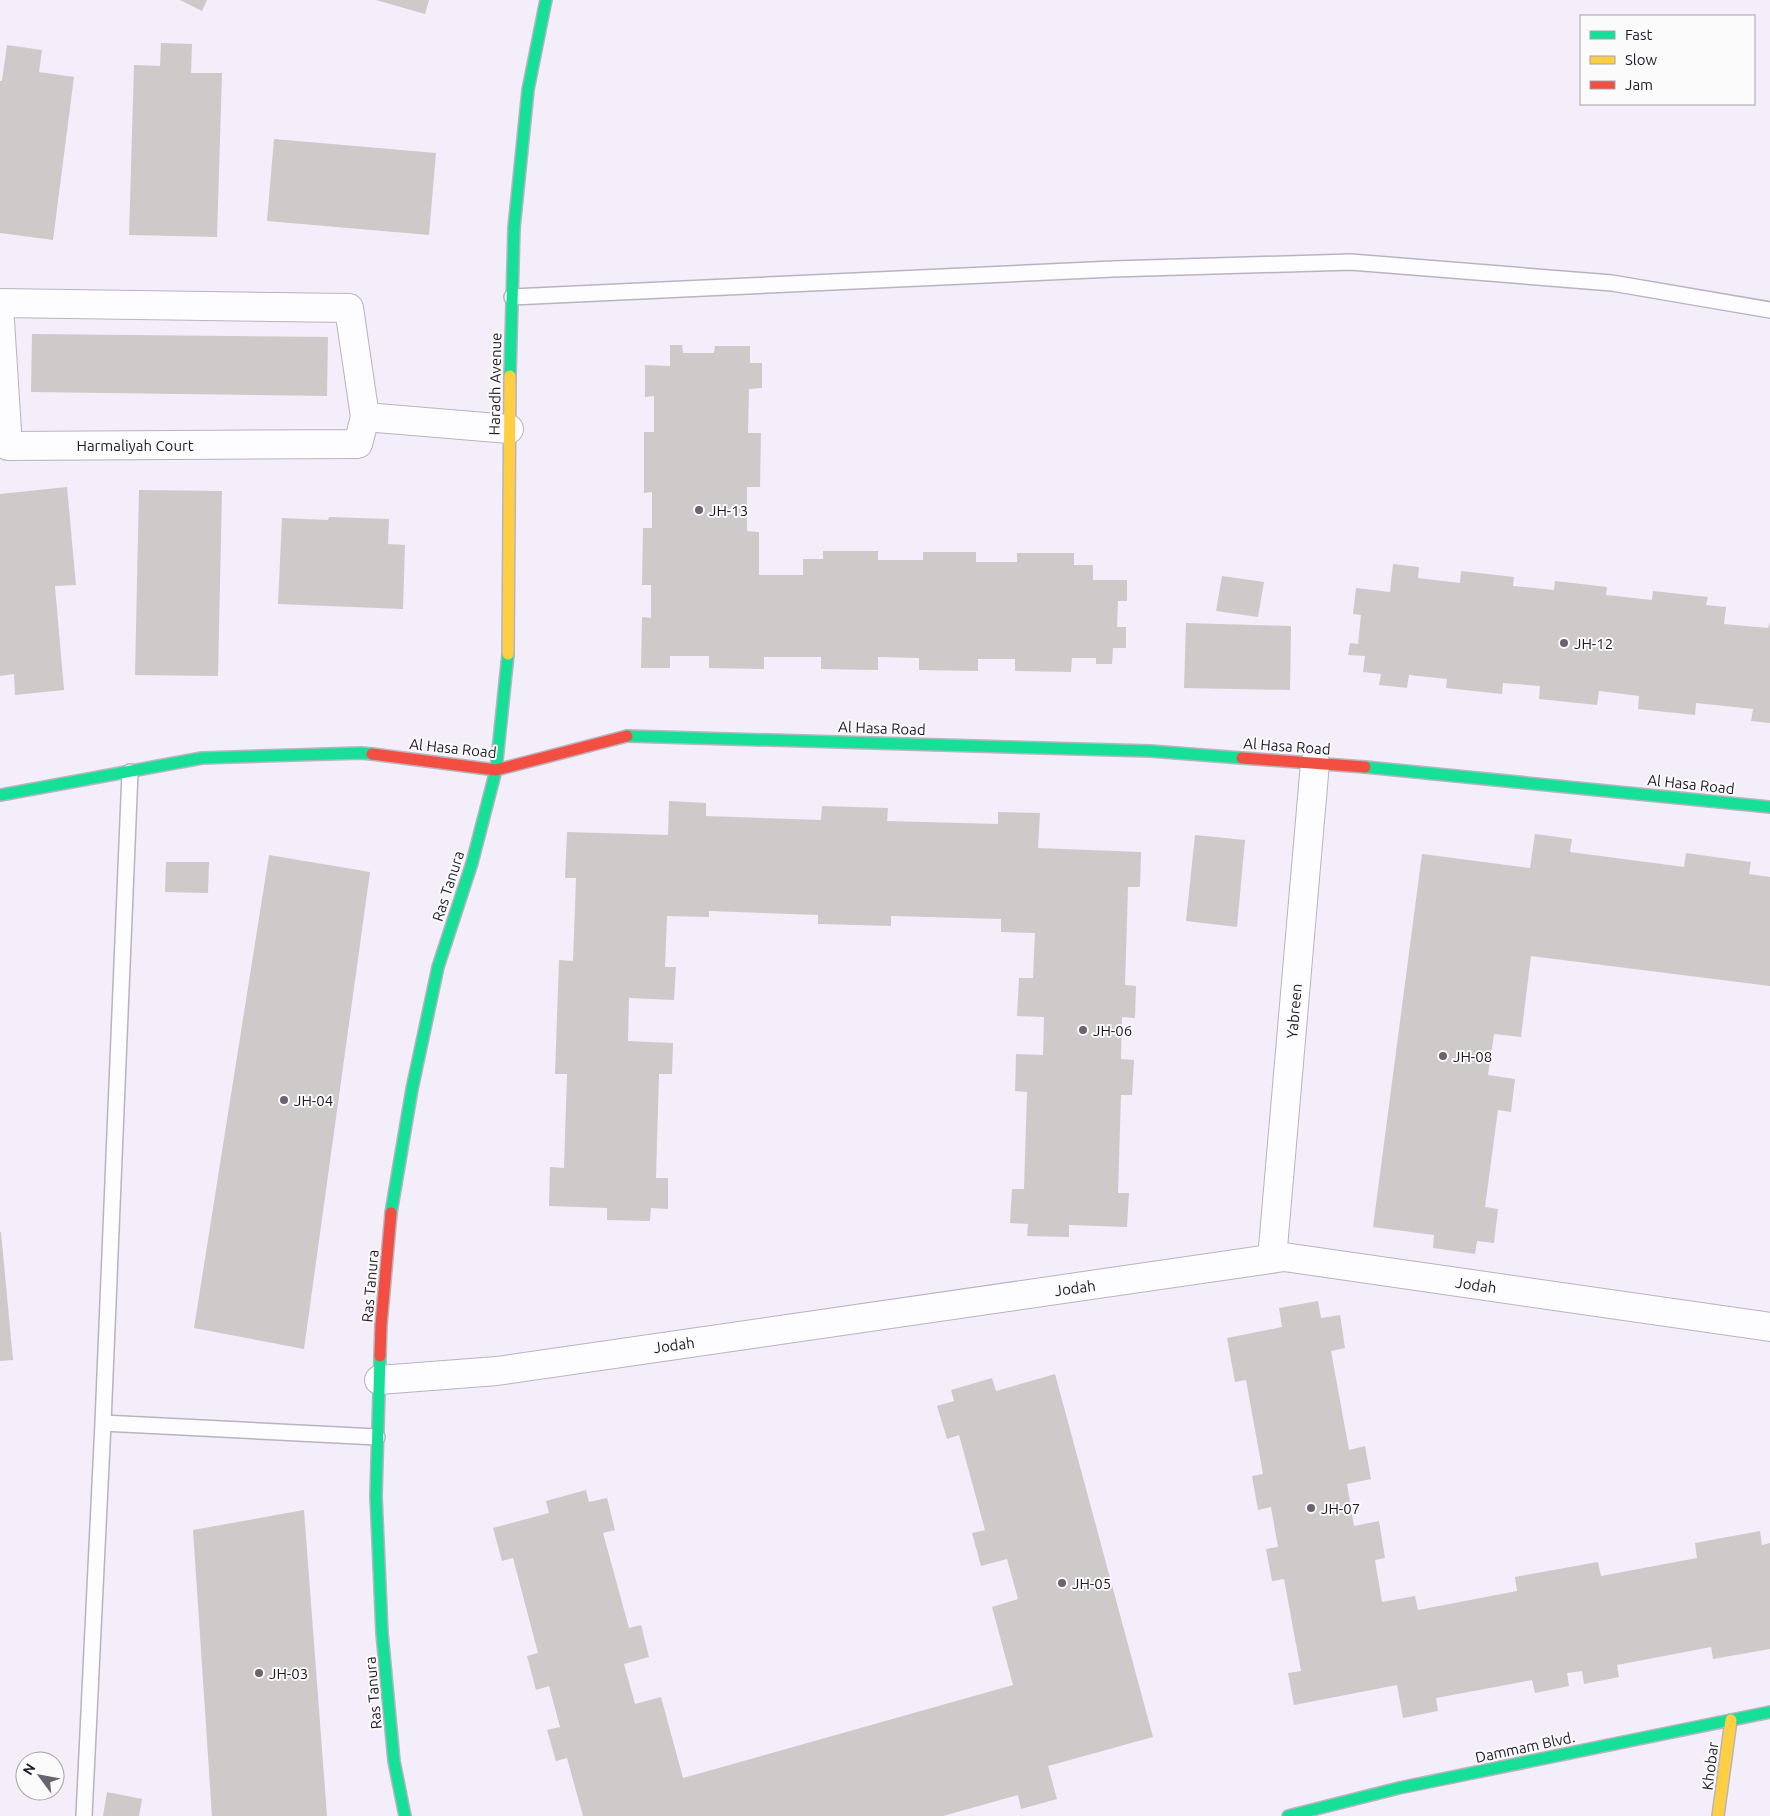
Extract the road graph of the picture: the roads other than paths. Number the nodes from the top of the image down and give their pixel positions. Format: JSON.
{"nodes":[{"id":1,"x":546,"y":0,"type":"edge"},
{"id":2,"x":512,"y":297,"type":"junction"},
{"id":3,"x":0,"y":303,"type":"edge"},
{"id":4,"x":1770,"y":310,"type":"edge"},
{"id":5,"x":0,"y":321,"type":"edge"},
{"id":6,"x":365,"y":417,"type":"junction"},
{"id":7,"x":509,"y":428,"type":"junction"},
{"id":8,"x":1315,"y":763,"type":"junction"},
{"id":9,"x":496,"y":770,"type":"junction"},
{"id":10,"x":130,"y":772,"type":"junction"},
{"id":11,"x":0,"y":795,"type":"edge"},
{"id":12,"x":1770,"y":807,"type":"edge"},
{"id":13,"x":1272,"y":1259,"type":"junction"},
{"id":14,"x":1770,"y":1327,"type":"edge"},
{"id":15,"x":379,"y":1380,"type":"junction"},
{"id":16,"x":103,"y":1424,"type":"junction"},
{"id":17,"x":377,"y":1437,"type":"junction"},
{"id":18,"x":1770,"y":1712,"type":"edge"},
{"id":19,"x":1731,"y":1720,"type":"junction"},
{"id":20,"x":84,"y":1816,"type":"edge"},
{"id":21,"x":405,"y":1816,"type":"edge"},
{"id":22,"x":1288,"y":1816,"type":"edge"},
{"id":23,"x":1718,"y":1816,"type":"edge"}],
"edges":[{"from":1,"to":2,"type":"main road","name":"Haradh Avenue"},
{"from":2,"to":4,"type":"lane"},
{"from":2,"to":7,"type":"main road","name":"Haradh Avenue"},
{"from":3,"to":6,"type":"street","name":"Harmaliyah Court"},
{"from":5,"to":6,"type":"street","name":"Harmaliyah Court"},
{"from":6,"to":7,"type":"street"},
{"from":7,"to":9,"type":"main road","name":"Haradh Avenue"},
{"from":8,"to":9,"type":"main road","name":"Al Hasa Road"},
{"from":8,"to":12,"type":"main road","name":"Al Hasa Road"},
{"from":8,"to":13,"type":"street","name":"Yabreen"},
{"from":9,"to":10,"type":"main road","name":"Al Hasa Road"},
{"from":9,"to":15,"type":"main road","name":"Ras Tanura"},
{"from":10,"to":11,"type":"main road","name":"Al Hasa Road"},
{"from":10,"to":16,"type":"lane"},
{"from":13,"to":14,"type":"street","name":"Jodah"},
{"from":13,"to":15,"type":"street","name":"Jodah"},
{"from":15,"to":17,"type":"main road","name":"Ras Tanura"},
{"from":16,"to":17,"type":"lane"},
{"from":16,"to":20,"type":"lane"},
{"from":17,"to":21,"type":"main road","name":"Ras Tanura"},
{"from":18,"to":19,"type":"main road","name":"Dammam Blvd."},
{"from":19,"to":22,"type":"main road","name":"Dammam Blvd."},
{"from":19,"to":23,"type":"main road","name":"Khobar"}]}
